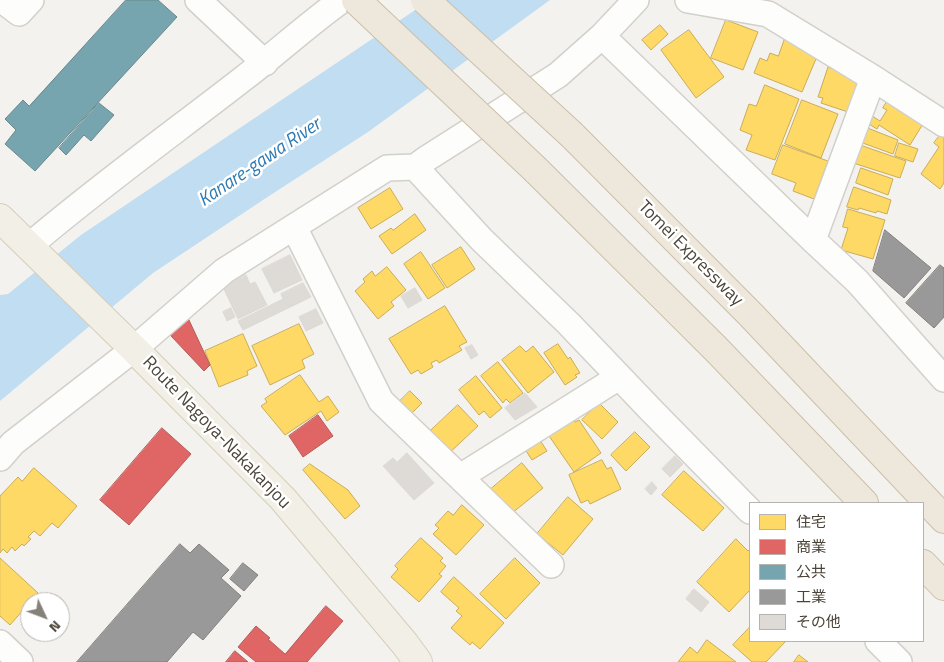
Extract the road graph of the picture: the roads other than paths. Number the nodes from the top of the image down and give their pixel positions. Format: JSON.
{"nodes":[{"id":1,"x":2,"y":0,"type":"edge"},
{"id":2,"x":31,"y":0,"type":"edge"},
{"id":3,"x":198,"y":0,"type":"edge"},
{"id":4,"x":342,"y":0,"type":"edge"},
{"id":5,"x":356,"y":0,"type":"edge"},
{"id":6,"x":424,"y":0,"type":"edge"},
{"id":7,"x":636,"y":0,"type":"edge"},
{"id":8,"x":688,"y":0,"type":"edge"},
{"id":9,"x":602,"y":36,"type":"junction"},
{"id":10,"x":265,"y":62,"type":"junction"},
{"id":11,"x":873,"y":78,"type":"junction"},
{"id":12,"x":944,"y":124,"type":"edge"},
{"id":13,"x":415,"y":167,"type":"junction"},
{"id":14,"x":0,"y":218,"type":"edge"},
{"id":15,"x":294,"y":227,"type":"junction"},
{"id":16,"x":813,"y":240,"type":"junction"},
{"id":17,"x":34,"y":251,"type":"junction"},
{"id":18,"x":129,"y":345,"type":"junction"},
{"id":19,"x":619,"y":377,"type":"junction"},
{"id":20,"x":944,"y":379,"type":"edge"},
{"id":21,"x":0,"y":458,"type":"edge"},
{"id":22,"x":460,"y":477,"type":"junction"},
{"id":23,"x":863,"y":502,"type":"edge"},
{"id":24,"x":749,"y":510,"type":"edge"},
{"id":25,"x":944,"y":519,"type":"edge"},
{"id":26,"x":551,"y":565,"type":"dead end"},
{"id":27,"x":924,"y":565,"type":"edge"},
{"id":28,"x":944,"y":586,"type":"edge"},
{"id":29,"x":879,"y":642,"type":"edge"},
{"id":30,"x":0,"y":643,"type":"edge"},
{"id":31,"x":20,"y":662,"type":"edge"},
{"id":32,"x":418,"y":662,"type":"edge"},
{"id":33,"x":899,"y":662,"type":"edge"}],
"edges":[{"from":1,"to":2,"type":"street"},
{"from":3,"to":10,"type":"street"},
{"from":4,"to":10,"type":"street"},
{"from":5,"to":23,"type":"highway","bridge":true},
{"from":6,"to":25,"type":"highway","name":"Tomei Expressway","bridge":true},
{"from":7,"to":9,"type":"street"},
{"from":8,"to":11,"type":"street"},
{"from":9,"to":13,"type":"street"},
{"from":9,"to":16,"type":"street"},
{"from":10,"to":17,"type":"street"},
{"from":11,"to":12,"type":"street"},
{"from":11,"to":16,"type":"street"},
{"from":13,"to":15,"type":"street"},
{"from":13,"to":19,"type":"street"},
{"from":14,"to":17,"type":"main road","name":"Route Nagoya-Nakakanjou"},
{"from":15,"to":18,"type":"street"},
{"from":15,"to":22,"type":"street"},
{"from":16,"to":20,"type":"street"},
{"from":17,"to":18,"type":"main road","name":"Route Nagoya-Nakakanjou"},
{"from":18,"to":21,"type":"street"},
{"from":18,"to":32,"type":"main road","name":"Route Nagoya-Nakakanjou"},
{"from":19,"to":22,"type":"street"},
{"from":19,"to":24,"type":"street"},
{"from":22,"to":26,"type":"street"},
{"from":27,"to":28,"type":"highway"},
{"from":29,"to":33,"type":"street"},
{"from":30,"to":31,"type":"street"}]}
